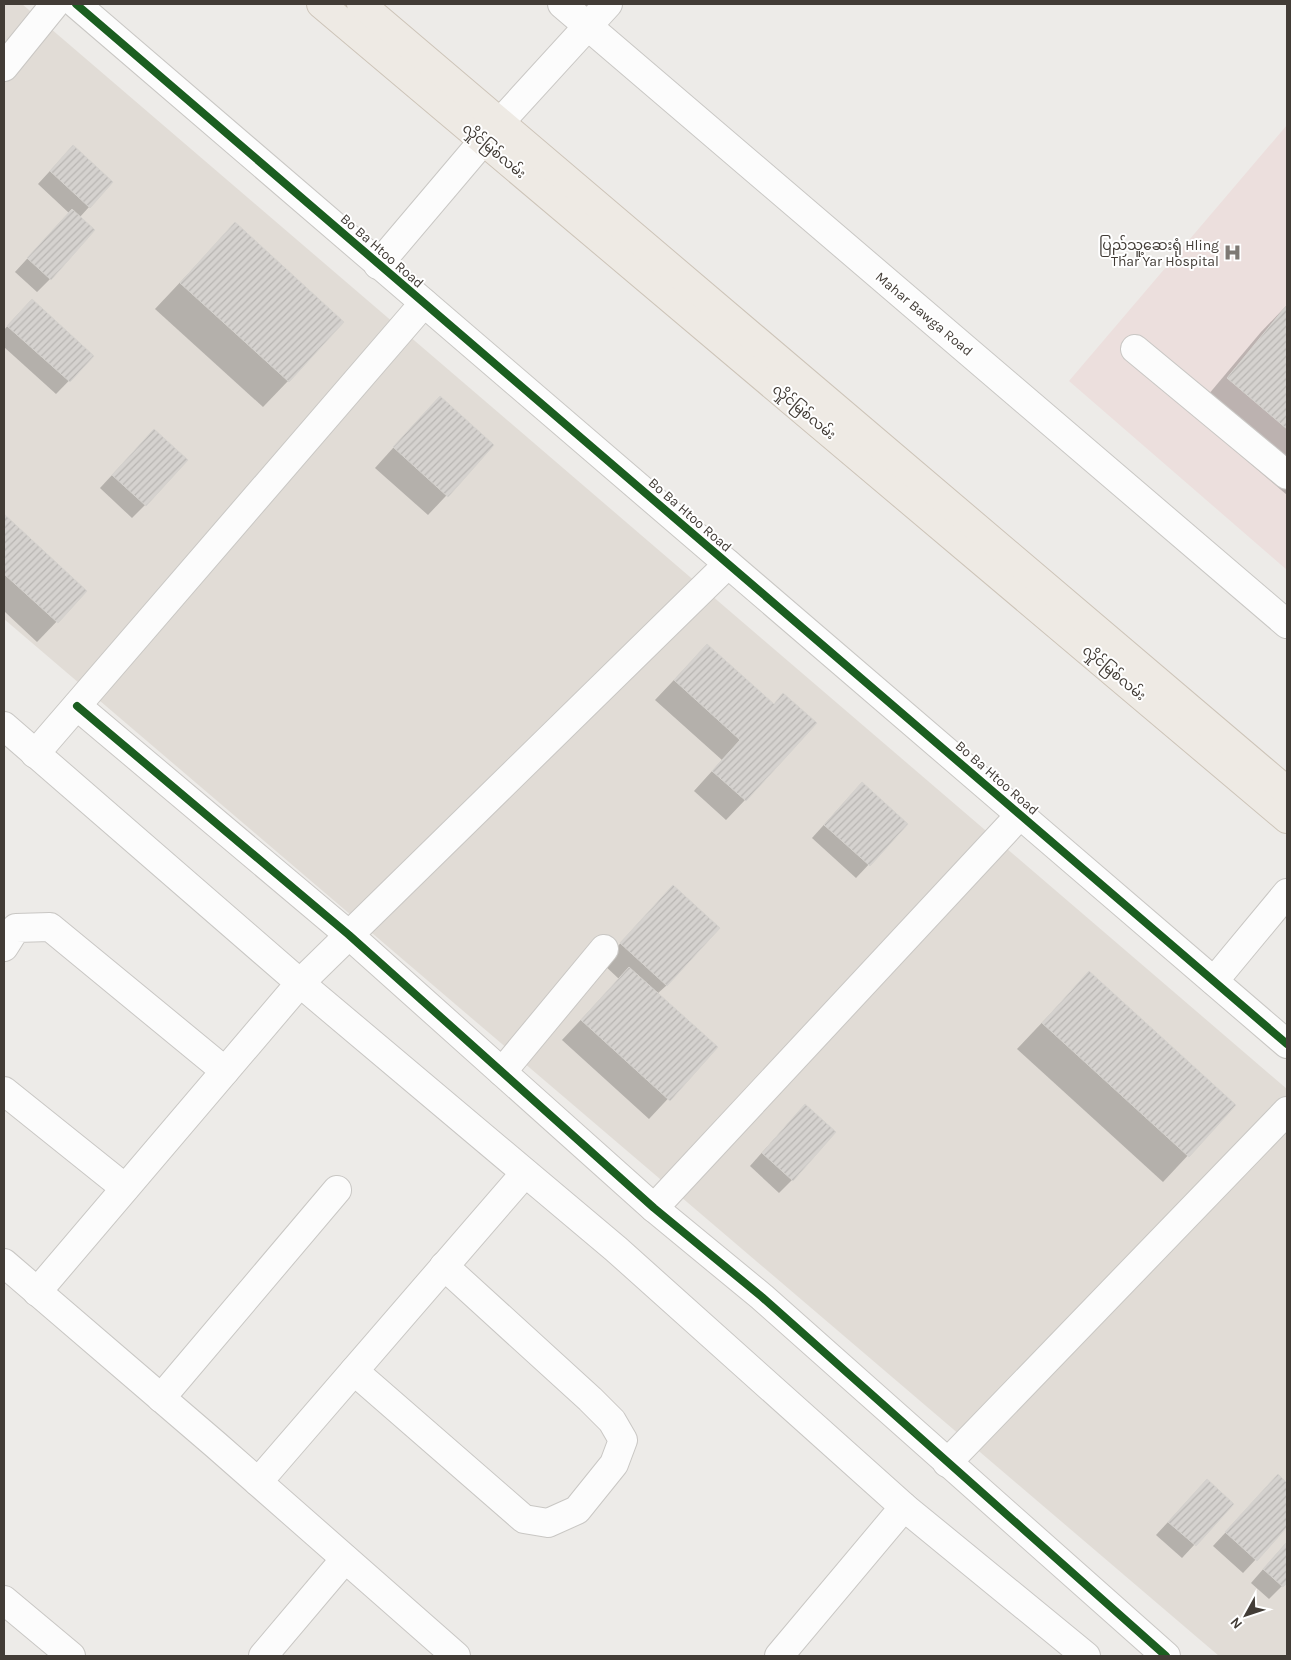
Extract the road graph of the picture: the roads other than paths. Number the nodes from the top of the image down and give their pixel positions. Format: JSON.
{"nodes":[{"id":1,"x":55,"y":4,"type":"edge"},
{"id":2,"x":76,"y":4,"type":"edge"},
{"id":3,"x":321,"y":4,"type":"edge"},
{"id":4,"x":361,"y":4,"type":"edge"},
{"id":5,"x":562,"y":4,"type":"edge"},
{"id":6,"x":608,"y":4,"type":"edge"},
{"id":7,"x":587,"y":27,"type":"junction"},
{"id":8,"x":4,"y":67,"type":"edge"},
{"id":9,"x":491,"y":132,"type":"junction"},
{"id":10,"x":378,"y":265,"type":"junction"},
{"id":11,"x":424,"y":303,"type":"junction"},
{"id":12,"x":1135,"y":349,"type":"dead end"},
{"id":13,"x":1287,"y":475,"type":"edge"},
{"id":14,"x":728,"y":564,"type":"junction"},
{"id":15,"x":1287,"y":624,"type":"edge"},
{"id":16,"x":77,"y":706,"type":"junction"},
{"id":17,"x":4,"y":726,"type":"edge"},
{"id":18,"x":35,"y":754,"type":"junction"},
{"id":19,"x":1284,"y":803,"type":"edge"},
{"id":20,"x":1020,"y":815,"type":"junction"},
{"id":21,"x":1287,"y":893,"type":"edge"},
{"id":22,"x":349,"y":935,"type":"junction"},
{"id":23,"x":4,"y":947,"type":"edge"},
{"id":24,"x":604,"y":949,"type":"dead end"},
{"id":25,"x":1214,"y":981,"type":"junction"},
{"id":26,"x":300,"y":983,"type":"junction"},
{"id":27,"x":1287,"y":1044,"type":"edge"},
{"id":28,"x":224,"y":1071,"type":"junction"},
{"id":29,"x":502,"y":1072,"type":"junction"},
{"id":30,"x":4,"y":1091,"type":"edge"},
{"id":31,"x":1287,"y":1111,"type":"edge"},
{"id":32,"x":525,"y":1172,"type":"junction"},
{"id":33,"x":125,"y":1188,"type":"junction"},
{"id":34,"x":337,"y":1190,"type":"dead end"},
{"id":35,"x":654,"y":1208,"type":"junction"},
{"id":36,"x":444,"y":1266,"type":"junction"},
{"id":37,"x":5,"y":1268,"type":"edge"},
{"id":38,"x":37,"y":1292,"type":"junction"},
{"id":39,"x":354,"y":1371,"type":"junction"},
{"id":40,"x":161,"y":1398,"type":"junction"},
{"id":41,"x":947,"y":1463,"type":"junction"},
{"id":42,"x":258,"y":1482,"type":"junction"},
{"id":43,"x":904,"y":1507,"type":"junction"},
{"id":44,"x":345,"y":1559,"type":"junction"},
{"id":45,"x":4,"y":1600,"type":"edge"},
{"id":46,"x":71,"y":1656,"type":"edge"},
{"id":47,"x":263,"y":1656,"type":"edge"},
{"id":48,"x":456,"y":1656,"type":"edge"},
{"id":49,"x":780,"y":1656,"type":"edge"},
{"id":50,"x":1086,"y":1656,"type":"edge"},
{"id":51,"x":1166,"y":1656,"type":"edge"}],
"edges":[{"from":1,"to":8,"type":"street"},
{"from":2,"to":10,"type":"street","name":"Bo Ba Htoo Road"},
{"from":3,"to":9,"type":"main road","name":"လှိုင်မြစ်လမ်း"},
{"from":4,"to":9,"type":"main road","name":"လှိုင်မြစ်လမ်း"},
{"from":5,"to":7,"type":"street","name":"Mahar Bawga Road"},
{"from":6,"to":7,"type":"street"},
{"from":7,"to":9,"type":"street"},
{"from":7,"to":15,"type":"street","name":"Mahar Bawga Road"},
{"from":9,"to":10,"type":"street"},
{"from":9,"to":19,"type":"main road","name":"လှိုင်မြစ်လမ်း"},
{"from":10,"to":11,"type":"street","name":"Bo Ba Htoo Road"},
{"from":11,"to":14,"type":"street","name":"Bo Ba Htoo Road"},
{"from":11,"to":16,"type":"street"},
{"from":12,"to":13,"type":"street"},
{"from":14,"to":20,"type":"street","name":"Bo Ba Htoo Road"},
{"from":14,"to":22,"type":"street"},
{"from":16,"to":18,"type":"street"},
{"from":16,"to":22,"type":"street"},
{"from":17,"to":18,"type":"street"},
{"from":18,"to":26,"type":"street"},
{"from":20,"to":25,"type":"street","name":"Bo Ba Htoo Road"},
{"from":20,"to":35,"type":"street"},
{"from":21,"to":25,"type":"street"},
{"from":22,"to":26,"type":"street"},
{"from":22,"to":29,"type":"street"},
{"from":23,"to":28,"type":"street"},
{"from":24,"to":29,"type":"street"},
{"from":25,"to":27,"type":"street","name":"Bo Ba Htoo Road"},
{"from":26,"to":28,"type":"street"},
{"from":26,"to":32,"type":"street"},
{"from":28,"to":33,"type":"street"},
{"from":29,"to":35,"type":"street"},
{"from":30,"to":33,"type":"street"},
{"from":31,"to":41,"type":"street"},
{"from":32,"to":36,"type":"street"},
{"from":32,"to":43,"type":"street"},
{"from":33,"to":38,"type":"street"},
{"from":34,"to":40,"type":"street"},
{"from":35,"to":41,"type":"street"},
{"from":36,"to":39,"type":"street"},
{"from":36,"to":39,"type":"street"},
{"from":37,"to":38,"type":"street"},
{"from":38,"to":40,"type":"street"},
{"from":39,"to":42,"type":"street"},
{"from":40,"to":42,"type":"street"},
{"from":41,"to":51,"type":"street"},
{"from":42,"to":44,"type":"street"},
{"from":43,"to":49,"type":"street"},
{"from":43,"to":50,"type":"street"},
{"from":44,"to":47,"type":"street"},
{"from":44,"to":48,"type":"street"},
{"from":45,"to":46,"type":"street"}]}
